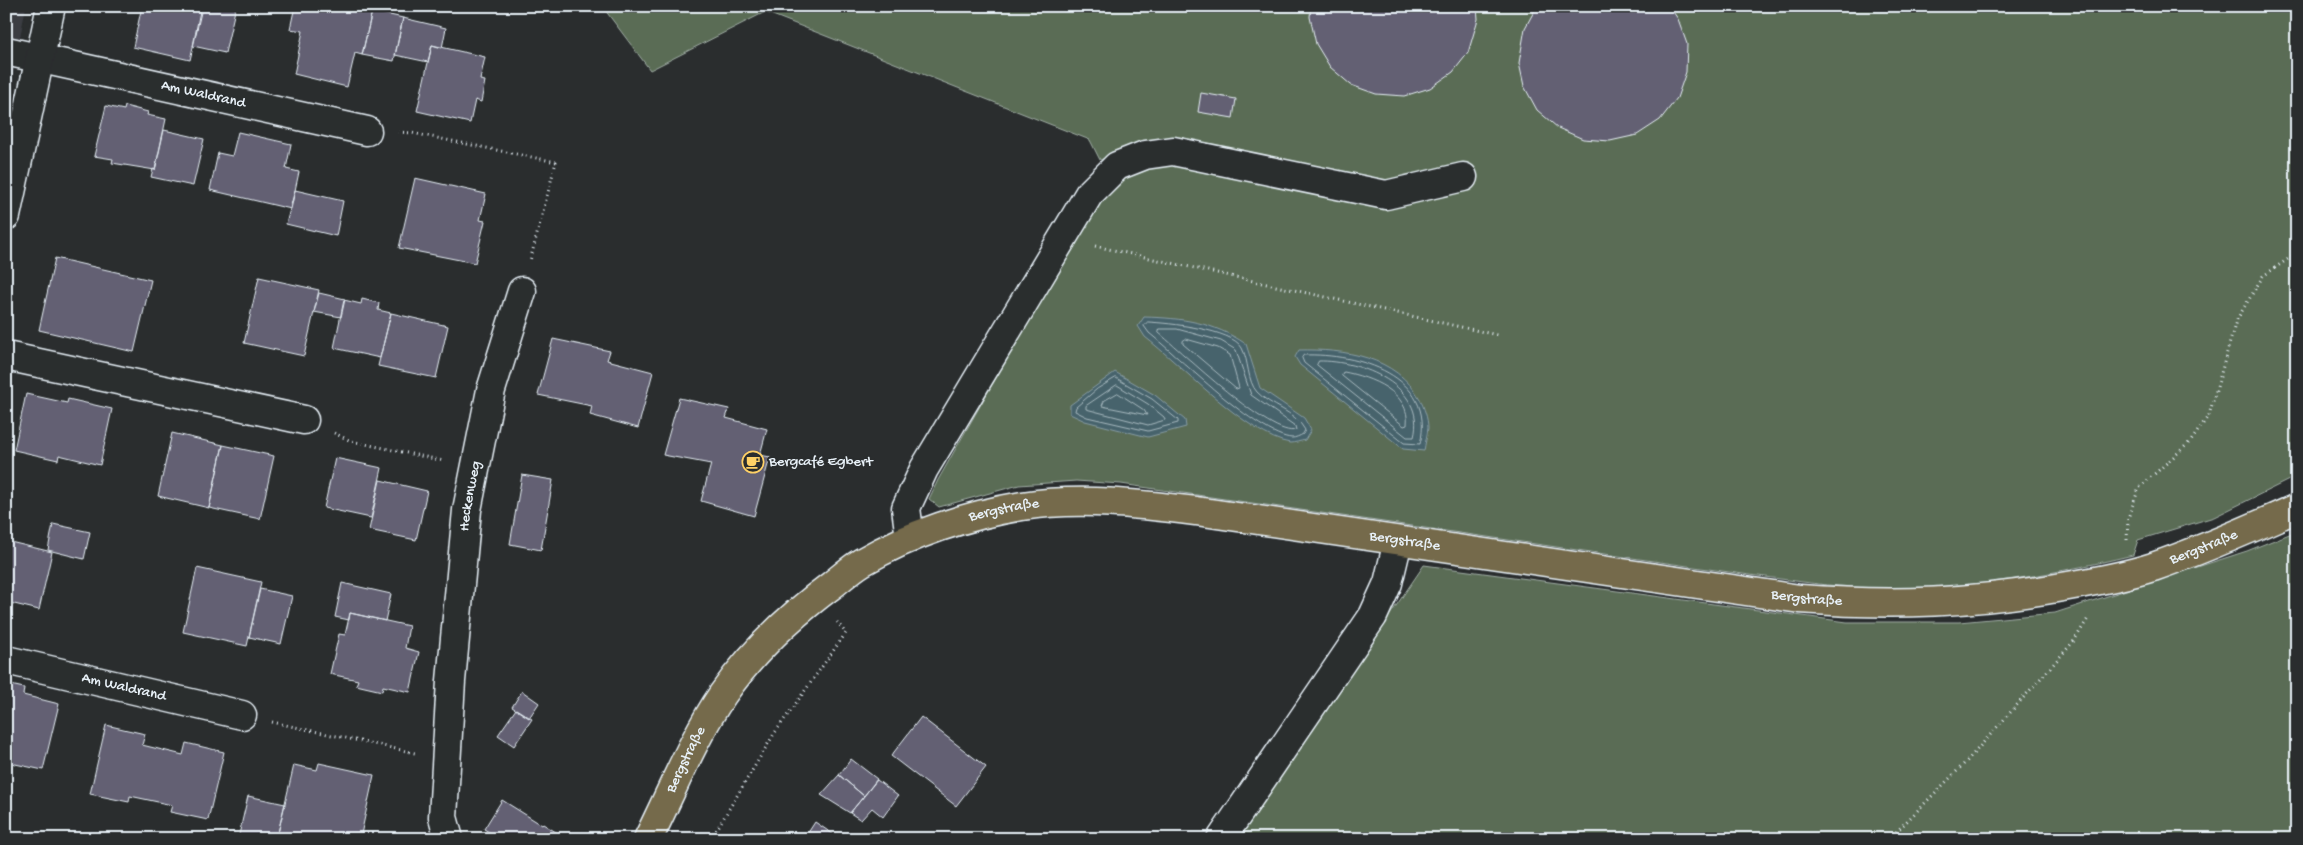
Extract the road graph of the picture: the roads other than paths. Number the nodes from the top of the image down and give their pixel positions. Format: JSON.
{"nodes":[{"id":1,"x":51,"y":6,"type":"edge"},
{"id":2,"x":6,"y":51,"type":"edge"},
{"id":3,"x":40,"y":58,"type":"junction"},
{"id":4,"x":367,"y":131,"type":"road end"},
{"id":5,"x":1463,"y":177,"type":"dead end"},
{"id":6,"x":6,"y":216,"type":"edge"},
{"id":7,"x":522,"y":291,"type":"road end"},
{"id":8,"x":6,"y":356,"type":"edge"},
{"id":9,"x":304,"y":420,"type":"road end"},
{"id":10,"x":2297,"y":508,"type":"edge"},
{"id":11,"x":910,"y":538,"type":"junction"},
{"id":12,"x":1398,"y":542,"type":"junction"},
{"id":13,"x":6,"y":660,"type":"edge"},
{"id":14,"x":242,"y":715,"type":"road end"},
{"id":15,"x":450,"y":839,"type":"edge"},
{"id":16,"x":648,"y":839,"type":"edge"},
{"id":17,"x":1221,"y":839,"type":"edge"}],
"edges":[{"from":1,"to":3,"type":"street"},
{"from":2,"to":3,"type":"street","name":"Am Waldrand"},
{"from":3,"to":4,"type":"street","name":"Am Waldrand"},
{"from":3,"to":6,"type":"street"},
{"from":5,"to":11,"type":"street"},
{"from":7,"to":15,"type":"street","name":"Heckenweg"},
{"from":8,"to":9,"type":"street"},
{"from":10,"to":12,"type":"main road","name":"Bergstraße"},
{"from":11,"to":12,"type":"main road","name":"Bergstraße"},
{"from":11,"to":16,"type":"main road","name":"Bergstraße"},
{"from":12,"to":17,"type":"street"},
{"from":13,"to":14,"type":"street","name":"Am Waldrand"}]}
